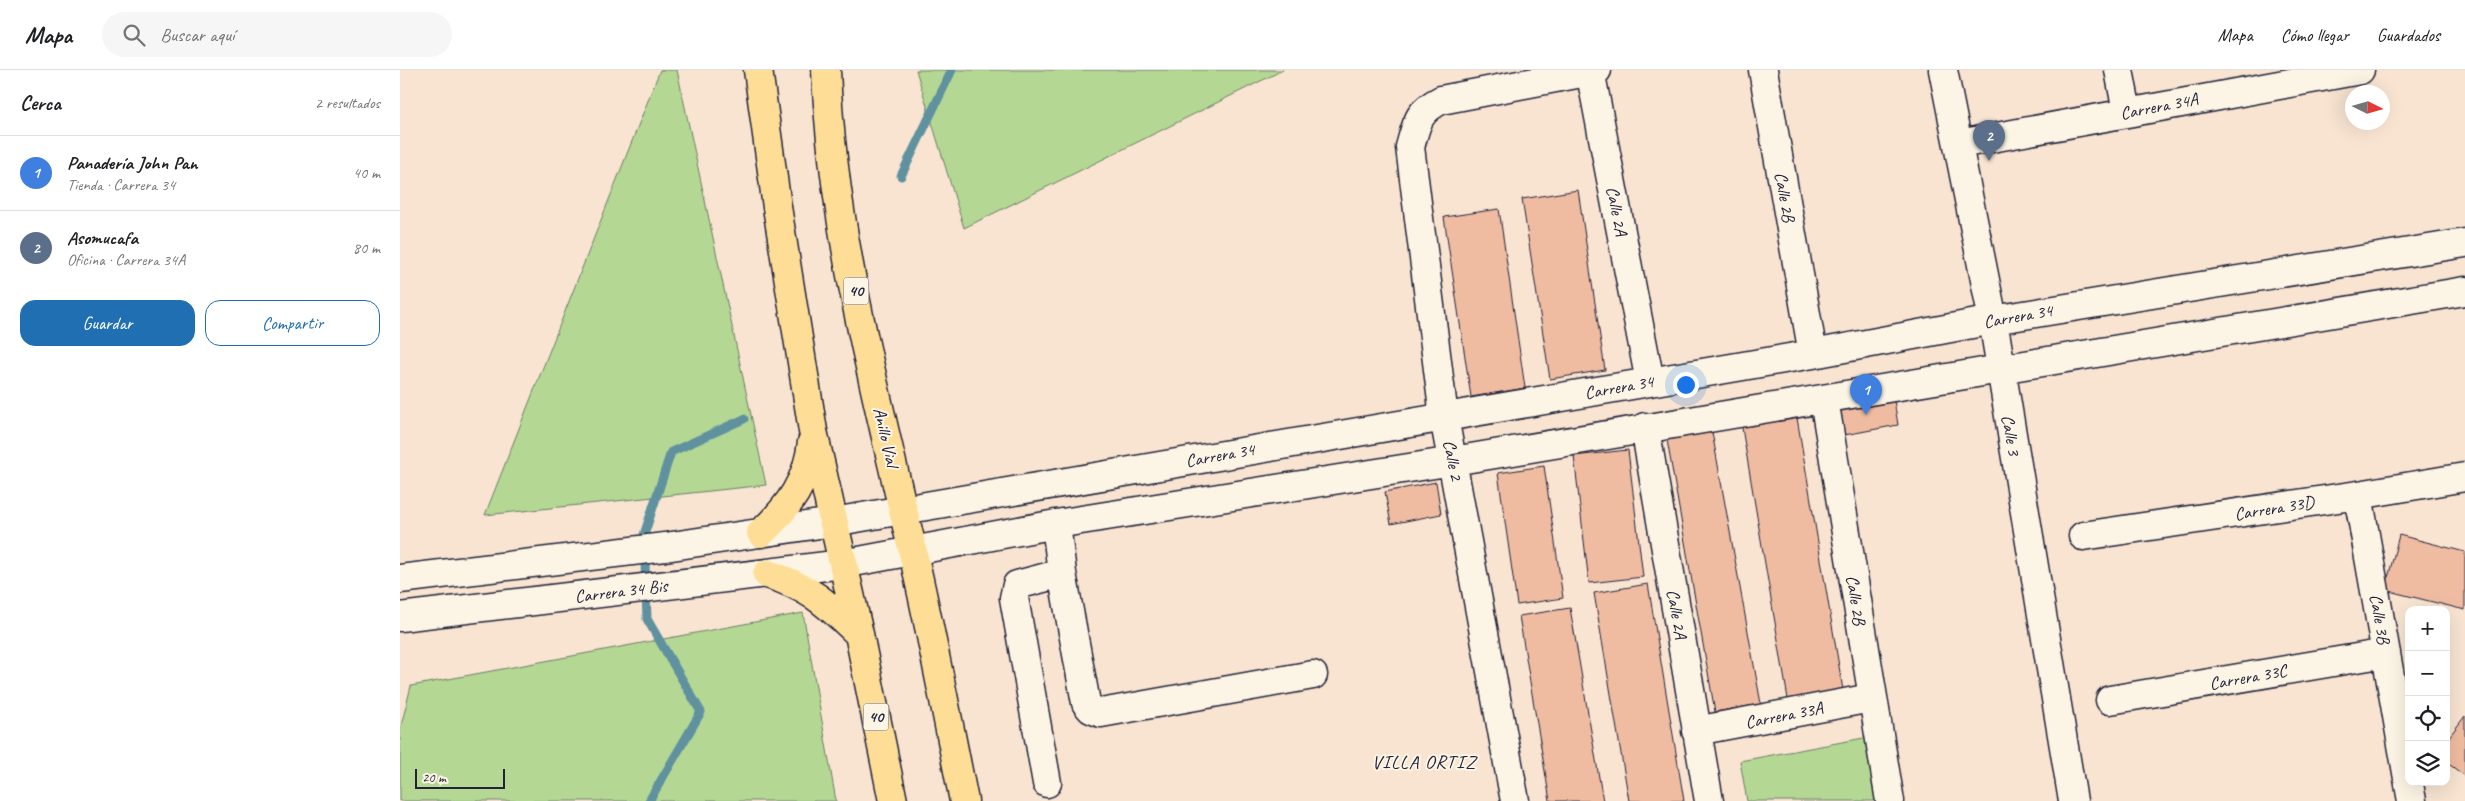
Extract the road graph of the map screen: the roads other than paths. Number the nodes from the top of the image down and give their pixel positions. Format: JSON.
{"nodes":[{"id":1,"x":758,"y":70,"type":"edge"},
{"id":2,"x":826,"y":70,"type":"edge"},
{"id":3,"x":1592,"y":70,"type":"edge"},
{"id":4,"x":1763,"y":70,"type":"edge"},
{"id":5,"x":1944,"y":70,"type":"edge"},
{"id":6,"x":2119,"y":70,"type":"edge"},
{"id":7,"x":2360,"y":70,"type":"edge"},
{"id":8,"x":2300,"y":75,"type":"edge"},
{"id":9,"x":2127,"y":112,"type":"junction"},
{"id":10,"x":1960,"y":144,"type":"junction"},
{"id":11,"x":2465,"y":243,"type":"edge"},
{"id":12,"x":2465,"y":291,"type":"edge"},
{"id":13,"x":1993,"y":320,"type":"junction"},
{"id":14,"x":1813,"y":354,"type":"junction"},
{"id":15,"x":2000,"y":370,"type":"junction"},
{"id":16,"x":1650,"y":382,"type":"junction"},
{"id":17,"x":1824,"y":399,"type":"junction"},
{"id":18,"x":1444,"y":417,"type":"junction"},
{"id":19,"x":1645,"y":427,"type":"junction"},
{"id":20,"x":813,"y":431,"type":"junction"},
{"id":21,"x":1453,"y":461,"type":"junction"},
{"id":22,"x":2465,"y":477,"type":"edge"},
{"id":23,"x":2358,"y":495,"type":"junction"},
{"id":24,"x":902,"y":508,"type":"junction"},
{"id":25,"x":833,"y":522,"type":"junction"},
{"id":26,"x":1056,"y":524,"type":"junction"},
{"id":27,"x":761,"y":533,"type":"junction"},
{"id":28,"x":2083,"y":536,"type":"dead end"},
{"id":29,"x":912,"y":550,"type":"junction"},
{"id":30,"x":843,"y":564,"type":"junction"},
{"id":31,"x":1062,"y":573,"type":"junction"},
{"id":32,"x":767,"y":574,"type":"junction"},
{"id":33,"x":400,"y":579,"type":"edge"},
{"id":34,"x":400,"y":617,"type":"edge"},
{"id":35,"x":859,"y":634,"type":"junction"},
{"id":36,"x":2386,"y":653,"type":"junction"},
{"id":37,"x":1313,"y":675,"type":"dead end"},
{"id":38,"x":1872,"y":698,"type":"junction"},
{"id":39,"x":2110,"y":700,"type":"dead end"},
{"id":40,"x":1696,"y":731,"type":"junction"},
{"id":41,"x":1047,"y":783,"type":"dead end"},
{"id":42,"x":893,"y":801,"type":"edge"},
{"id":43,"x":964,"y":801,"type":"edge"},
{"id":44,"x":1515,"y":801,"type":"edge"},
{"id":45,"x":1709,"y":801,"type":"edge"},
{"id":46,"x":1890,"y":801,"type":"edge"},
{"id":47,"x":2073,"y":801,"type":"edge"},
{"id":48,"x":2412,"y":801,"type":"edge"}],
"edges":[{"from":1,"to":20,"type":"highway","number":"40"},
{"from":2,"to":24,"type":"highway","name":"Anillo Vial","number":"40"},
{"from":3,"to":16,"type":"street","name":"Calle 2A"},
{"from":3,"to":18,"type":"street","name":"Calle 2"},
{"from":4,"to":14,"type":"street","name":"Calle 2B"},
{"from":5,"to":10,"type":"street","name":"Calle 3"},
{"from":6,"to":9,"type":"street"},
{"from":7,"to":8,"type":"street","name":"Carrera 34A"},
{"from":8,"to":9,"type":"street","name":"Carrera 34A"},
{"from":9,"to":10,"type":"street","name":"Carrera 34A"},
{"from":10,"to":13,"type":"street","name":"Calle 3"},
{"from":11,"to":13,"type":"street","name":"Carrera 34"},
{"from":12,"to":15,"type":"street"},
{"from":13,"to":14,"type":"street","name":"Carrera 34"},
{"from":13,"to":15,"type":"street","name":"Calle 3"},
{"from":14,"to":16,"type":"street","name":"Carrera 34"},
{"from":15,"to":17,"type":"street"},
{"from":15,"to":47,"type":"street","name":"Calle 3"},
{"from":16,"to":18,"type":"street","name":"Carrera 34"},
{"from":17,"to":19,"type":"street"},
{"from":17,"to":38,"type":"street","name":"Calle 2B"},
{"from":18,"to":21,"type":"street","name":"Calle 2"},
{"from":18,"to":24,"type":"street","name":"Carrera 34"},
{"from":19,"to":21,"type":"street"},
{"from":19,"to":40,"type":"street","name":"Calle 2A"},
{"from":20,"to":25,"type":"highway","number":"40"},
{"from":20,"to":27,"type":"highway"},
{"from":21,"to":26,"type":"street"},
{"from":21,"to":44,"type":"street","name":"Calle 2"},
{"from":22,"to":23,"type":"street","name":"Carrera 33D"},
{"from":23,"to":28,"type":"street","name":"Carrera 33D"},
{"from":23,"to":36,"type":"street","name":"Calle 3B"},
{"from":24,"to":25,"type":"street","name":"Carrera 34"},
{"from":24,"to":29,"type":"highway","name":"Anillo Vial","number":"40"},
{"from":25,"to":27,"type":"street"},
{"from":25,"to":30,"type":"highway","number":"40"},
{"from":26,"to":29,"type":"street"},
{"from":26,"to":31,"type":"street"},
{"from":27,"to":33,"type":"street"},
{"from":29,"to":30,"type":"street"},
{"from":29,"to":43,"type":"highway","name":"Anillo Vial","number":"40"},
{"from":30,"to":32,"type":"street","name":"Carrera 34 Bis"},
{"from":30,"to":35,"type":"highway","number":"40"},
{"from":31,"to":37,"type":"street"},
{"from":31,"to":41,"type":"street"},
{"from":32,"to":34,"type":"street","name":"Carrera 34 Bis"},
{"from":32,"to":35,"type":"highway"},
{"from":35,"to":42,"type":"highway","number":"40"},
{"from":36,"to":39,"type":"street","name":"Carrera 33C"},
{"from":36,"to":48,"type":"street","name":"Calle 3B"},
{"from":38,"to":40,"type":"street","name":"Carrera 33A"},
{"from":38,"to":46,"type":"street","name":"Calle 2B"},
{"from":40,"to":45,"type":"street","name":"Calle 2A"}]}
